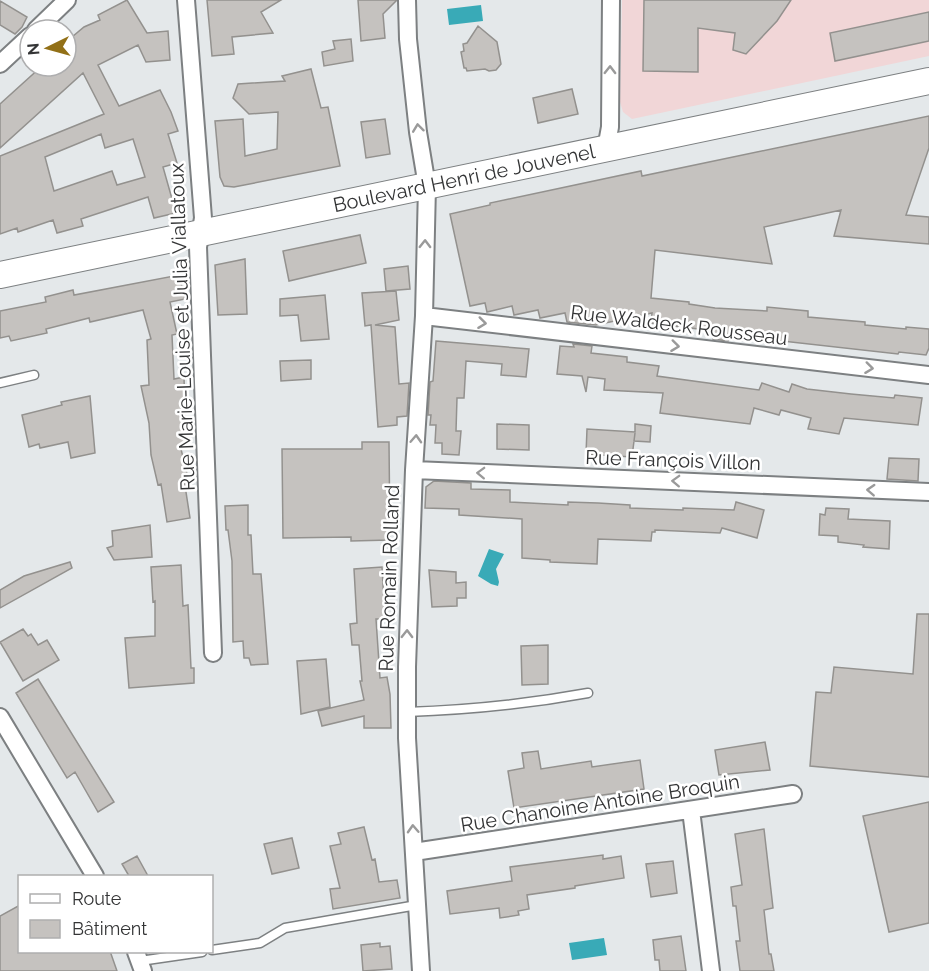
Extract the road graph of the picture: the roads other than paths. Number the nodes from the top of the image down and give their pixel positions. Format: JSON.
{"nodes":[{"id":1,"x":67,"y":0,"type":"edge"},
{"id":2,"x":186,"y":0,"type":"edge"},
{"id":3,"x":407,"y":0,"type":"edge"},
{"id":4,"x":611,"y":0,"type":"edge"},
{"id":5,"x":48,"y":18,"type":"edge"},
{"id":6,"x":18,"y":47,"type":"edge"},
{"id":7,"x":0,"y":64,"type":"edge"},
{"id":8,"x":929,"y":81,"type":"edge"},
{"id":9,"x":606,"y":149,"type":"junction"},
{"id":10,"x":427,"y":186,"type":"junction"},
{"id":11,"x":201,"y":233,"type":"junction"},
{"id":12,"x":0,"y":274,"type":"edge"},
{"id":13,"x":424,"y":316,"type":"junction"},
{"id":14,"x":34,"y":375,"type":"dead end"},
{"id":15,"x":929,"y":375,"type":"edge"},
{"id":16,"x":0,"y":383,"type":"edge"},
{"id":17,"x":414,"y":470,"type":"junction"},
{"id":18,"x":929,"y":492,"type":"edge"},
{"id":19,"x":213,"y":653,"type":"dead end"},
{"id":20,"x":588,"y":693,"type":"dead end"},
{"id":21,"x":407,"y":712,"type":"junction"},
{"id":22,"x":0,"y":717,"type":"edge"},
{"id":23,"x":793,"y":794,"type":"dead end"},
{"id":24,"x":691,"y":810,"type":"junction"},
{"id":25,"x":414,"y":852,"type":"junction"},
{"id":26,"x":94,"y":875,"type":"edge"},
{"id":27,"x":417,"y":905,"type":"junction"},
{"id":28,"x":213,"y":950,"type":"edge"},
{"id":29,"x":190,"y":953,"type":"edge"},
{"id":30,"x":140,"y":961,"type":"edge"},
{"id":31,"x":421,"y":971,"type":"edge"},
{"id":32,"x":711,"y":971,"type":"edge"}],
"edges":[{"from":1,"to":5,"type":"street"},
{"from":2,"to":11,"type":"street","name":"Rue Marie-Louise et Julia Viallatoux"},
{"from":10,"to":3,"type":"street","name":"Rue Romain Rolland","one_way":true},
{"from":9,"to":4,"type":"street","one_way":true},
{"from":6,"to":7,"type":"street"},
{"from":8,"to":9,"type":"main road","name":"Boulevard Henri de Jouvenel"},
{"from":9,"to":10,"type":"main road","name":"Boulevard Henri de Jouvenel"},
{"from":10,"to":11,"type":"main road","name":"Boulevard Henri de Jouvenel"},
{"from":13,"to":10,"type":"street","name":"Rue Romain Rolland","one_way":true},
{"from":11,"to":12,"type":"main road","name":"Boulevard Henri de Jouvenel"},
{"from":11,"to":19,"type":"street","name":"Rue Marie-Louise et Julia Viallatoux"},
{"from":13,"to":15,"type":"street","name":"Rue Waldeck Rousseau","one_way":true},
{"from":17,"to":13,"type":"street","name":"Rue Romain Rolland","one_way":true},
{"from":14,"to":16,"type":"lane"},
{"from":18,"to":17,"type":"street","name":"Rue François Villon","one_way":true},
{"from":21,"to":17,"type":"street","name":"Rue Romain Rolland","one_way":true},
{"from":20,"to":21,"type":"lane"},
{"from":25,"to":21,"type":"street","name":"Rue Romain Rolland","one_way":true},
{"from":22,"to":26,"type":"street"},
{"from":23,"to":24,"type":"street","name":"Rue Chanoine Antoine Broquin"},
{"from":24,"to":25,"type":"street","name":"Rue Chanoine Antoine Broquin"},
{"from":24,"to":32,"type":"street"},
{"from":25,"to":27,"type":"street","name":"Rue Romain Rolland"},
{"from":27,"to":28,"type":"lane"},
{"from":27,"to":31,"type":"street","name":"Rue Romain Rolland"},
{"from":29,"to":30,"type":"lane"}]}
